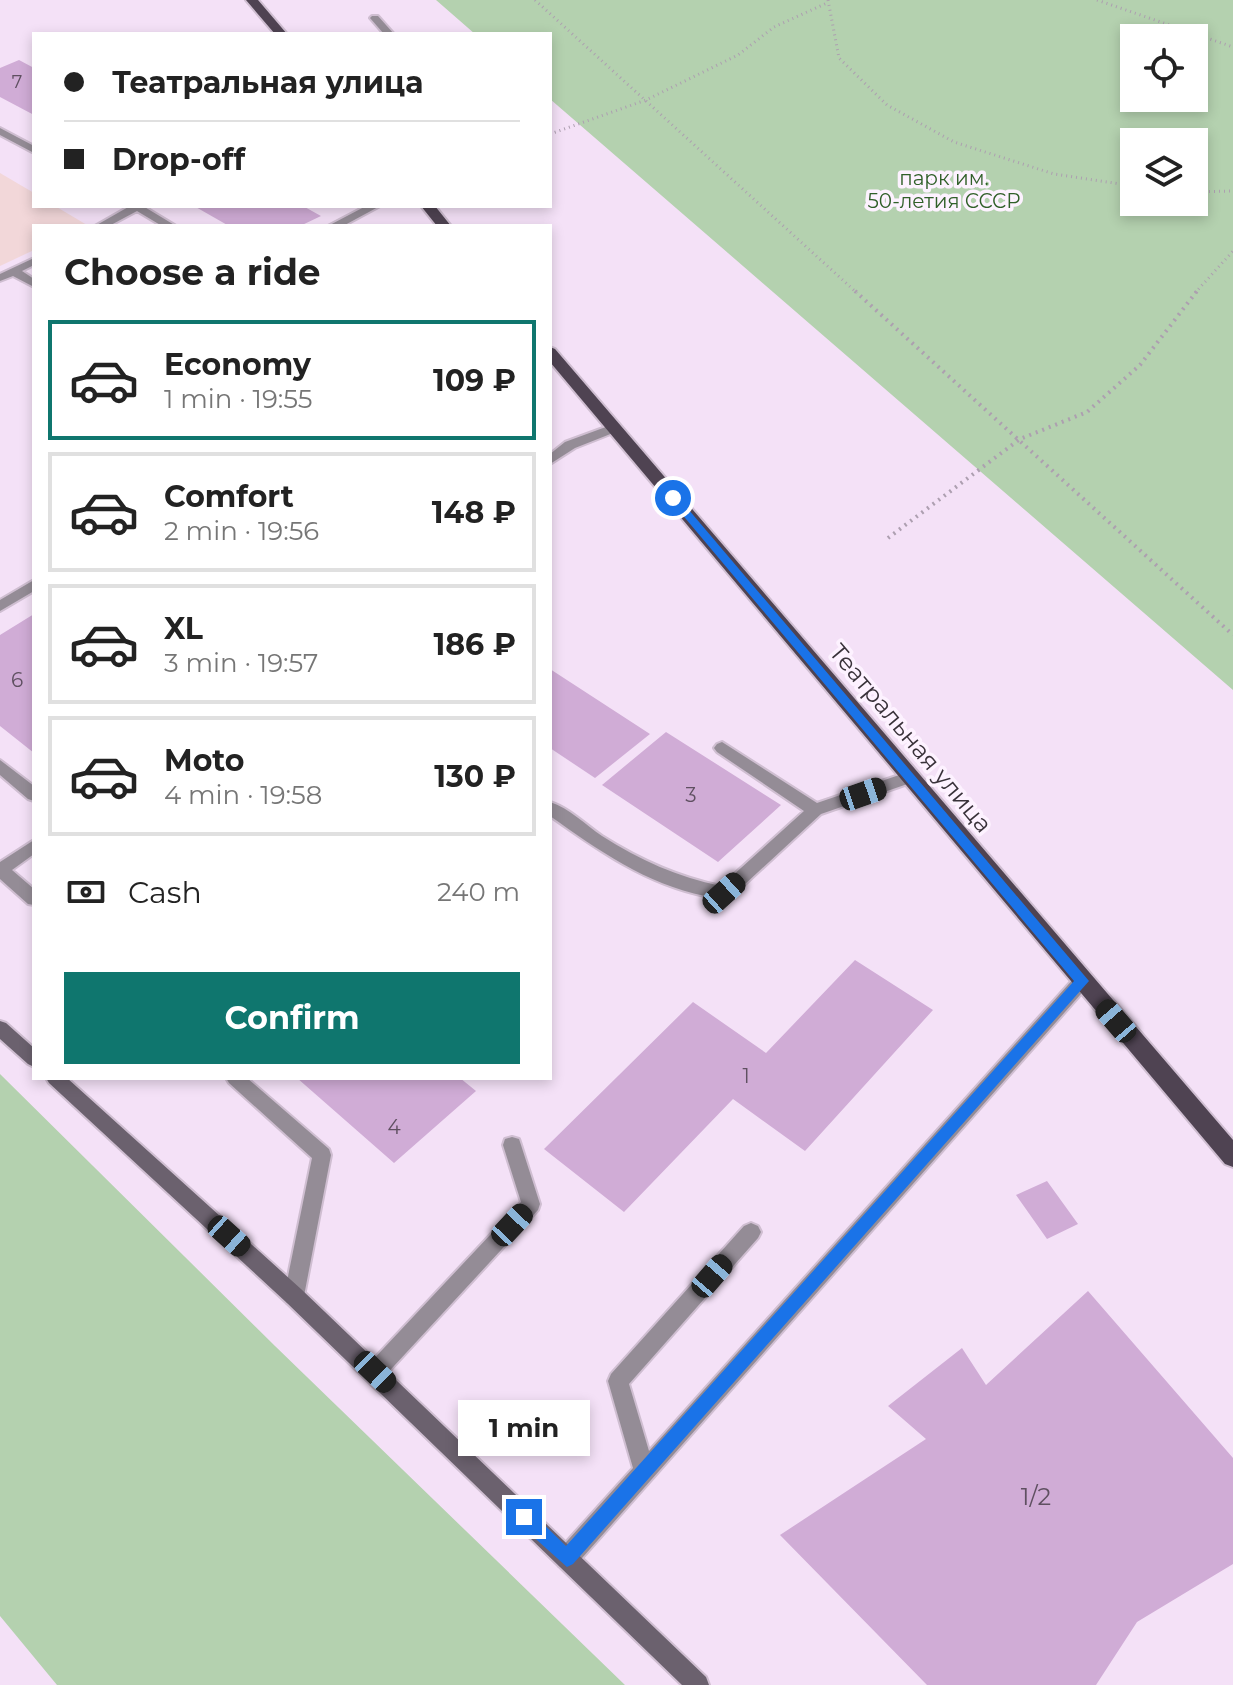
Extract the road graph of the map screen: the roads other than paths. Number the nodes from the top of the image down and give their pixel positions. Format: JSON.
{"nodes":[{"id":1,"x":252,"y":0,"type":"edge"},
{"id":2,"x":375,"y":18,"type":"dead end"},
{"id":3,"x":279,"y":32,"type":"edge"},
{"id":4,"x":387,"y":32,"type":"edge"},
{"id":5,"x":0,"y":131,"type":"edge"},
{"id":6,"x":32,"y":149,"type":"edge"},
{"id":7,"x":134,"y":208,"type":"edge"},
{"id":8,"x":138,"y":208,"type":"edge"},
{"id":9,"x":355,"y":208,"type":"edge"},
{"id":10,"x":371,"y":208,"type":"edge"},
{"id":11,"x":430,"y":208,"type":"edge"},
{"id":12,"x":362,"y":212,"type":"junction"},
{"id":13,"x":105,"y":224,"type":"edge"},
{"id":14,"x":166,"y":224,"type":"edge"},
{"id":15,"x":338,"y":224,"type":"edge"},
{"id":16,"x":442,"y":224,"type":"edge"},
{"id":17,"x":32,"y":262,"type":"edge"},
{"id":18,"x":14,"y":271,"type":"junction"},
{"id":19,"x":0,"y":278,"type":"edge"},
{"id":20,"x":32,"y":283,"type":"edge"},
{"id":21,"x":552,"y":354,"type":"edge"},
{"id":22,"x":614,"y":428,"type":"junction"},
{"id":23,"x":552,"y":458,"type":"edge"},
{"id":24,"x":32,"y":586,"type":"edge"},
{"id":25,"x":0,"y":606,"type":"edge"},
{"id":26,"x":722,"y":748,"type":"dead end"},
{"id":27,"x":0,"y":766,"type":"edge"},
{"id":28,"x":911,"y":777,"type":"junction"},
{"id":29,"x":32,"y":793,"type":"edge"},
{"id":30,"x":552,"y":809,"type":"edge"},
{"id":31,"x":815,"y":810,"type":"junction"},
{"id":32,"x":32,"y":847,"type":"edge"},
{"id":33,"x":0,"y":870,"type":"edge"},
{"id":34,"x":32,"y":897,"type":"edge"},
{"id":35,"x":1082,"y":981,"type":"junction"},
{"id":36,"x":0,"y":1028,"type":"edge"},
{"id":37,"x":32,"y":1057,"type":"edge"},
{"id":38,"x":57,"y":1080,"type":"edge"},
{"id":39,"x":237,"y":1080,"type":"edge"},
{"id":40,"x":512,"y":1145,"type":"dead end"},
{"id":41,"x":1233,"y":1157,"type":"edge"},
{"id":42,"x":751,"y":1232,"type":"dead end"},
{"id":43,"x":294,"y":1296,"type":"junction"},
{"id":44,"x":375,"y":1372,"type":"junction"},
{"id":45,"x":644,"y":1469,"type":"junction"},
{"id":46,"x":567,"y":1558,"type":"junction"},
{"id":47,"x":698,"y":1685,"type":"edge"}],
"edges":[{"from":1,"to":3,"type":"main road"},
{"from":2,"to":4,"type":"lane"},
{"from":5,"to":6,"type":"lane"},
{"from":7,"to":13,"type":"lane"},
{"from":8,"to":14,"type":"lane"},
{"from":9,"to":12,"type":"lane"},
{"from":10,"to":12,"type":"lane"},
{"from":11,"to":16,"type":"main road"},
{"from":12,"to":15,"type":"lane"},
{"from":17,"to":18,"type":"lane"},
{"from":18,"to":19,"type":"lane"},
{"from":18,"to":20,"type":"lane"},
{"from":21,"to":22,"type":"main road","name":"Театральная улица"},
{"from":22,"to":23,"type":"lane"},
{"from":22,"to":28,"type":"main road","name":"Театральная улица"},
{"from":24,"to":25,"type":"lane"},
{"from":26,"to":31,"type":"lane"},
{"from":27,"to":29,"type":"lane"},
{"from":28,"to":31,"type":"lane"},
{"from":28,"to":35,"type":"main road","name":"Театральная улица"},
{"from":30,"to":31,"type":"lane"},
{"from":32,"to":33,"type":"lane"},
{"from":33,"to":34,"type":"lane"},
{"from":35,"to":41,"type":"main road","name":"Театральная улица"},
{"from":35,"to":45,"type":"lane"},
{"from":36,"to":37,"type":"street"},
{"from":38,"to":43,"type":"street"},
{"from":39,"to":43,"type":"lane"},
{"from":40,"to":44,"type":"lane"},
{"from":42,"to":45,"type":"lane"},
{"from":43,"to":44,"type":"street"},
{"from":44,"to":46,"type":"street"},
{"from":45,"to":46,"type":"lane"},
{"from":46,"to":47,"type":"street"}]}
